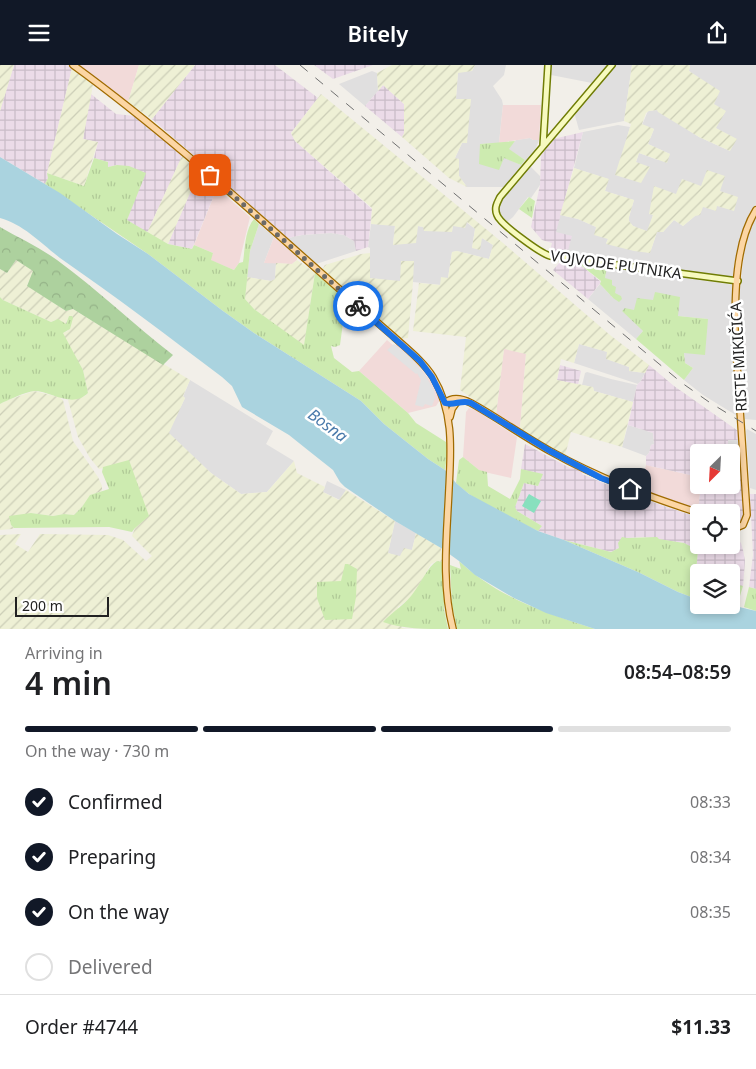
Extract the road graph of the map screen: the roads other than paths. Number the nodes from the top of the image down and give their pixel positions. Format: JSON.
{"nodes":[{"id":1,"x":73,"y":65,"type":"edge"},
{"id":2,"x":548,"y":65,"type":"edge"},
{"id":3,"x":612,"y":65,"type":"edge"},
{"id":4,"x":543,"y":146,"type":"junction"},
{"id":5,"x":756,"y":210,"type":"edge"},
{"id":6,"x":738,"y":281,"type":"junction"},
{"id":7,"x":466,"y":401,"type":"junction"},
{"id":8,"x":457,"y":402,"type":"junction"},
{"id":9,"x":445,"y":403,"type":"junction"},
{"id":10,"x":450,"y":422,"type":"junction"},
{"id":11,"x":690,"y":510,"type":"edge"},
{"id":12,"x":740,"y":526,"type":"edge"},
{"id":13,"x":453,"y":629,"type":"edge"}],
"edges":[{"from":1,"to":9,"type":"main road"},
{"from":2,"to":4,"type":"street"},
{"from":3,"to":4,"type":"street"},
{"from":4,"to":6,"type":"street","name":"VOJVODE PUTNIKA"},
{"from":5,"to":6,"type":"main road","name":"RISTE MIKIČIĆA"},
{"from":6,"to":12,"type":"main road","name":"RISTE MIKIČIĆA"},
{"from":7,"to":8,"type":"main road"},
{"from":7,"to":9,"type":"main road"},
{"from":7,"to":11,"type":"main road"},
{"from":8,"to":9,"type":"main road"},
{"from":8,"to":10,"type":"main road"},
{"from":9,"to":10,"type":"main road"},
{"from":10,"to":13,"type":"main road"}]}
